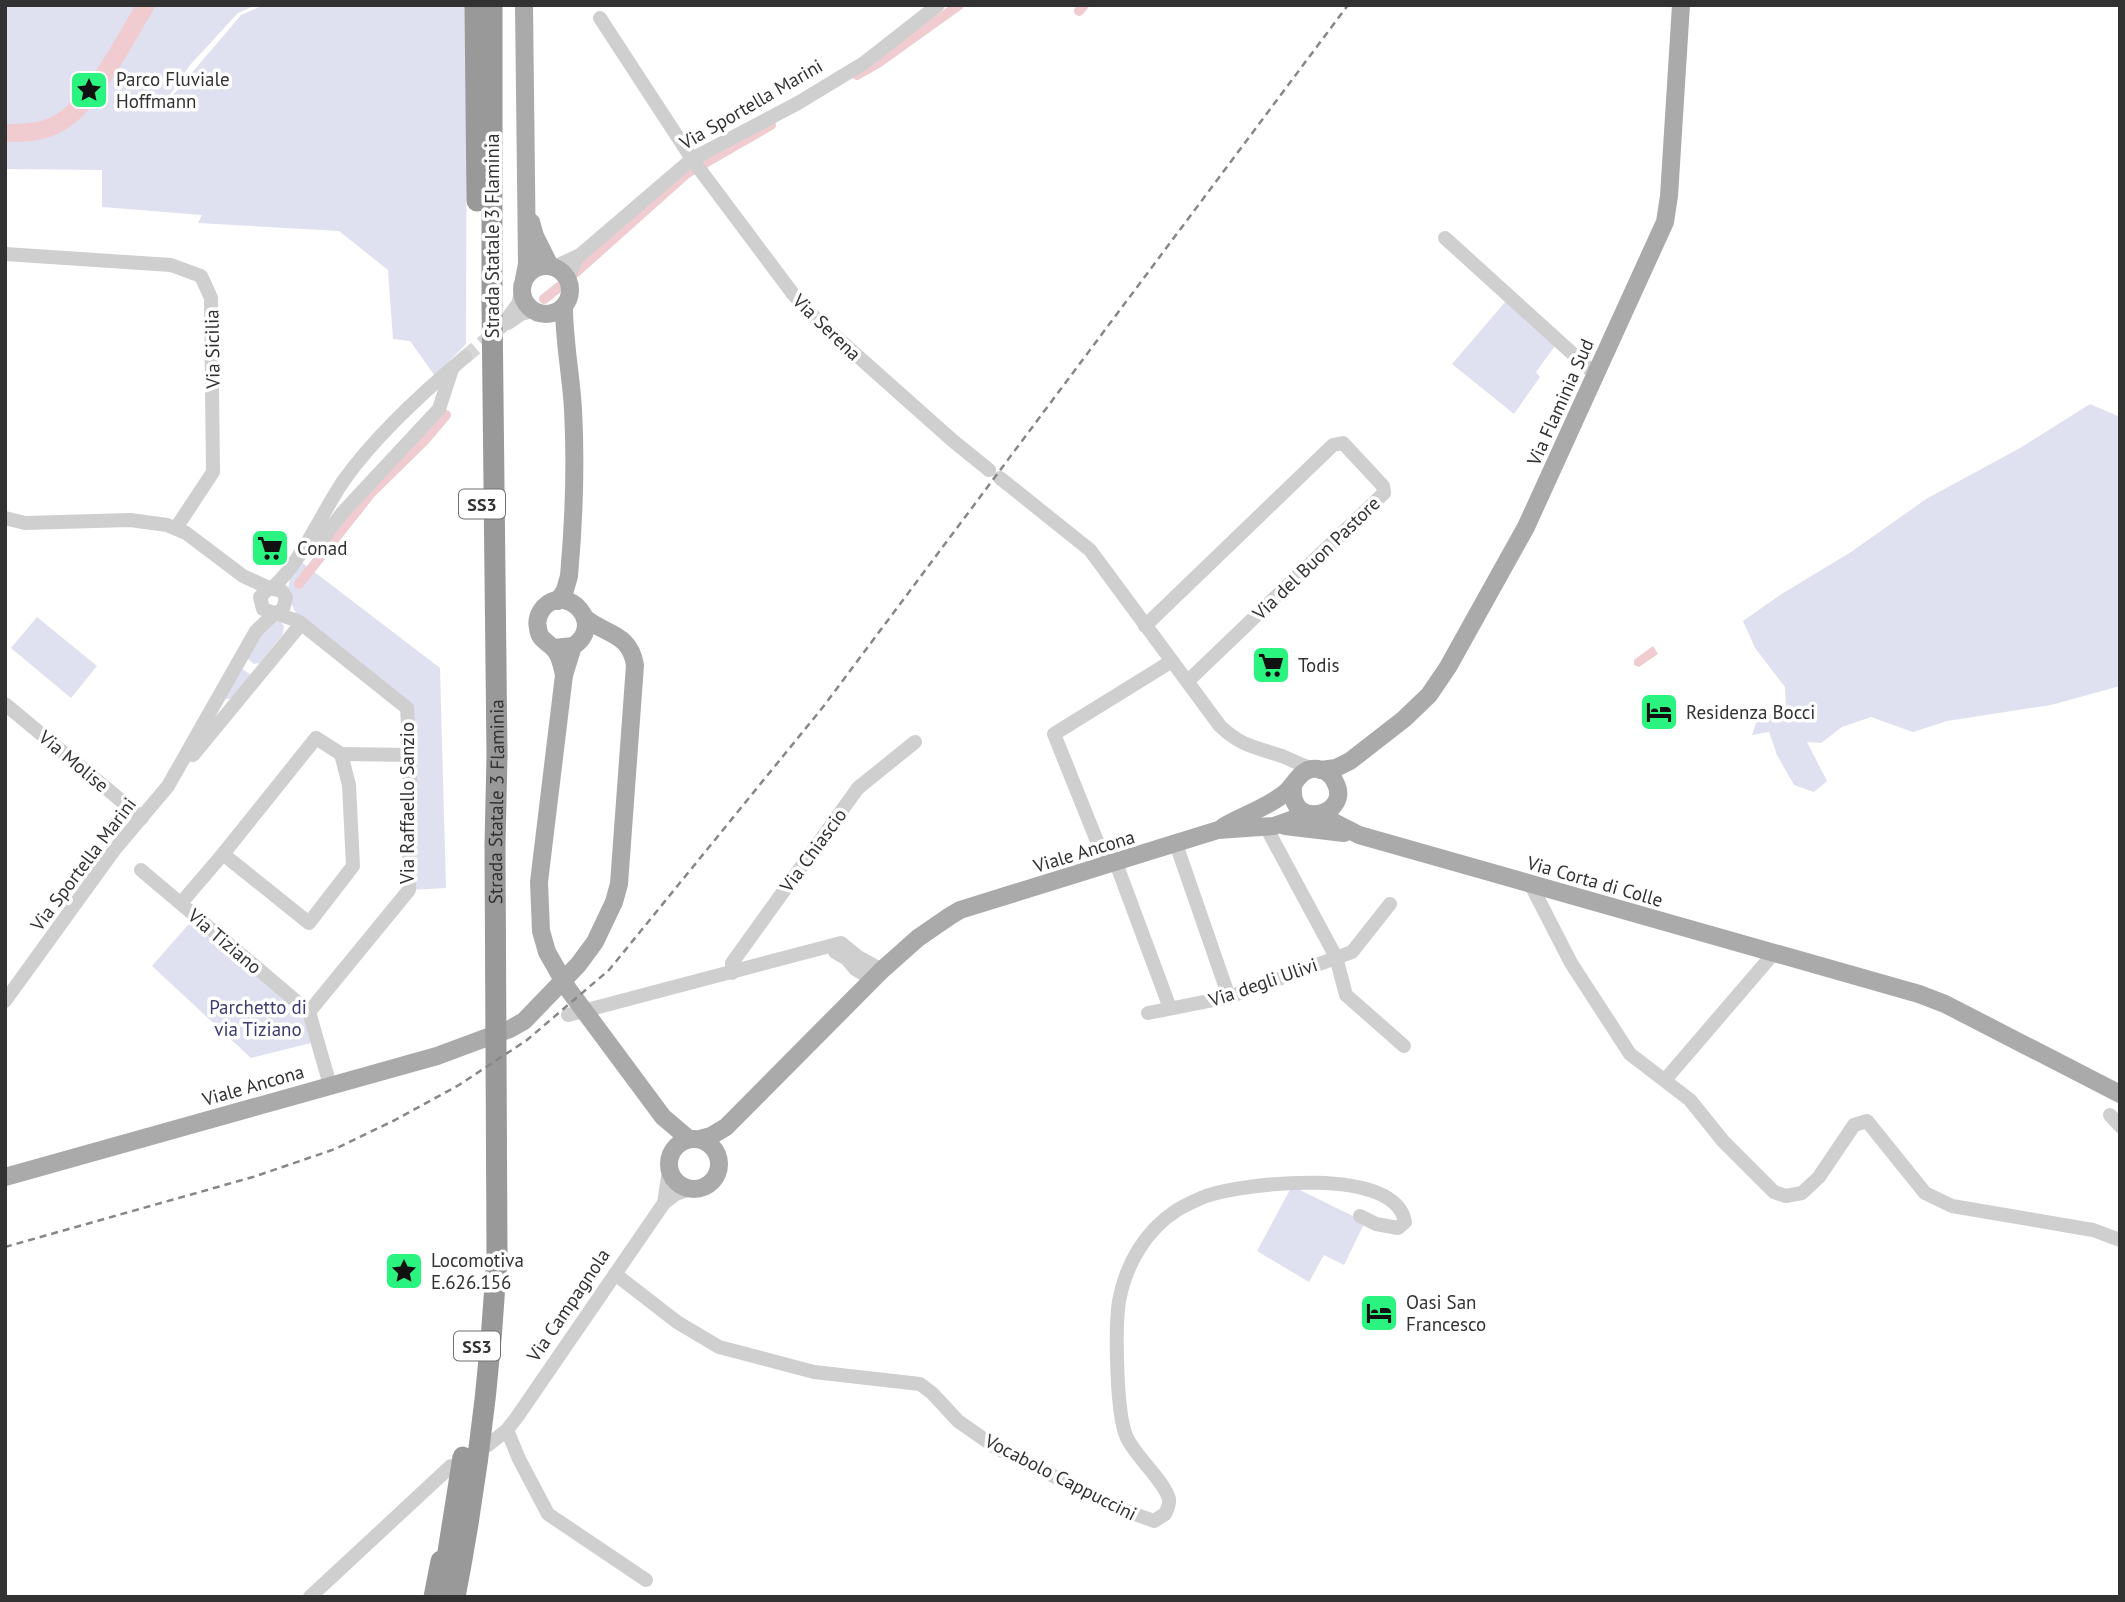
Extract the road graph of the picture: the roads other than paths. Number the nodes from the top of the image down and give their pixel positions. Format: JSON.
{"nodes":[{"id":1,"x":475,"y":5,"type":"edge"},
{"id":2,"x":492,"y":5,"type":"edge"},
{"id":3,"x":524,"y":5,"type":"edge"},
{"id":4,"x":938,"y":5,"type":"edge"},
{"id":5,"x":1681,"y":5,"type":"edge"},
{"id":6,"x":600,"y":18,"type":"dead end"},
{"id":7,"x":692,"y":159,"type":"junction"},
{"id":8,"x":527,"y":209,"type":"junction"},
{"id":9,"x":1445,"y":238,"type":"dead end"},
{"id":10,"x":5,"y":254,"type":"edge"},
{"id":11,"x":580,"y":255,"type":"junction"},
{"id":12,"x":552,"y":266,"type":"junction"},
{"id":13,"x":568,"y":280,"type":"junction"},
{"id":14,"x":523,"y":286,"type":"junction"},
{"id":15,"x":564,"y":307,"type":"junction"},
{"id":16,"x":536,"y":312,"type":"junction"},
{"id":17,"x":569,"y":352,"type":"junction"},
{"id":18,"x":465,"y":357,"type":"tunnel mouth"},
{"id":19,"x":453,"y":368,"type":"junction"},
{"id":20,"x":1595,"y":374,"type":"junction"},
{"id":21,"x":5,"y":518,"type":"edge"},
{"id":22,"x":176,"y":528,"type":"junction"},
{"id":23,"x":299,"y":553,"type":"junction"},
{"id":24,"x":569,"y":576,"type":"junction"},
{"id":25,"x":273,"y":601,"type":"junction"},
{"id":26,"x":558,"y":601,"type":"junction"},
{"id":27,"x":581,"y":612,"type":"junction"},
{"id":28,"x":300,"y":622,"type":"junction"},
{"id":29,"x":1145,"y":626,"type":"junction"},
{"id":30,"x":606,"y":631,"type":"junction"},
{"id":31,"x":577,"y":643,"type":"junction"},
{"id":32,"x":554,"y":648,"type":"junction"},
{"id":33,"x":1172,"y":662,"type":"junction"},
{"id":34,"x":564,"y":674,"type":"junction"},
{"id":35,"x":1188,"y":681,"type":"junction"},
{"id":36,"x":5,"y":705,"type":"edge"},
{"id":37,"x":915,"y":742,"type":"dead end"},
{"id":38,"x":341,"y":754,"type":"junction"},
{"id":39,"x":410,"y":755,"type":"junction"},
{"id":40,"x":1282,"y":756,"type":"junction"},
{"id":41,"x":1350,"y":761,"type":"junction"},
{"id":42,"x":1317,"y":770,"type":"junction"},
{"id":43,"x":1294,"y":784,"type":"junction"},
{"id":44,"x":168,"y":786,"type":"junction"},
{"id":45,"x":1336,"y":794,"type":"junction"},
{"id":46,"x":1313,"y":814,"type":"junction"},
{"id":47,"x":142,"y":818,"type":"junction"},
{"id":48,"x":1262,"y":823,"type":"junction"},
{"id":49,"x":1364,"y":837,"type":"junction"},
{"id":50,"x":1176,"y":844,"type":"junction"},
{"id":51,"x":223,"y":854,"type":"junction"},
{"id":52,"x":1112,"y":864,"type":"junction"},
{"id":53,"x":141,"y":870,"type":"dead end"},
{"id":54,"x":1531,"y":885,"type":"junction"},
{"id":55,"x":181,"y":903,"type":"junction"},
{"id":56,"x":1391,"y":904,"type":"dead end"},
{"id":57,"x":961,"y":910,"type":"joint"},
{"id":58,"x":824,"y":947,"type":"junction"},
{"id":59,"x":1774,"y":953,"type":"junction"},
{"id":60,"x":1336,"y":957,"type":"junction"},
{"id":61,"x":851,"y":965,"type":"junction"},
{"id":62,"x":732,"y":973,"type":"junction"},
{"id":63,"x":877,"y":975,"type":"junction"},
{"id":64,"x":1229,"y":998,"type":"junction"},
{"id":65,"x":5,"y":1001,"type":"edge"},
{"id":66,"x":491,"y":1002,"type":"junction"},
{"id":67,"x":850,"y":1002,"type":"junction"},
{"id":68,"x":1170,"y":1009,"type":"junction"},
{"id":69,"x":309,"y":1012,"type":"junction"},
{"id":70,"x":1148,"y":1013,"type":"dead end"},
{"id":71,"x":568,"y":1015,"type":"dead end"},
{"id":72,"x":1404,"y":1046,"type":"dead end"},
{"id":73,"x":1665,"y":1080,"type":"junction"},
{"id":74,"x":330,"y":1085,"type":"junction"},
{"id":75,"x":490,"y":1090,"type":"junction"},
{"id":76,"x":2120,"y":1094,"type":"edge"},
{"id":77,"x":726,"y":1127,"type":"junction"},
{"id":78,"x":688,"y":1142,"type":"junction"},
{"id":79,"x":715,"y":1150,"type":"junction"},
{"id":80,"x":669,"y":1170,"type":"junction"},
{"id":81,"x":5,"y":1177,"type":"edge"},
{"id":82,"x":690,"y":1189,"type":"junction"},
{"id":83,"x":664,"y":1203,"type":"junction"},
{"id":84,"x":1360,"y":1216,"type":"dead end"},
{"id":85,"x":2120,"y":1240,"type":"edge"},
{"id":86,"x":615,"y":1274,"type":"junction"},
{"id":87,"x":507,"y":1430,"type":"junction"},
{"id":88,"x":488,"y":1445,"type":"dead end"},
{"id":89,"x":452,"y":1466,"type":"dead end"},
{"id":90,"x":472,"y":1508,"type":"junction"},
{"id":91,"x":453,"y":1522,"type":"junction"},
{"id":92,"x":646,"y":1580,"type":"dead end"},
{"id":93,"x":310,"y":1597,"type":"edge"},
{"id":94,"x":434,"y":1597,"type":"edge"},
{"id":95,"x":441,"y":1597,"type":"edge"},
{"id":96,"x":455,"y":1597,"type":"edge"},
{"id":97,"x":463,"y":1597,"type":"edge"}],
"edges":[{"from":1,"to":66,"type":"highway","name":"Strada Statale 3 Flaminia","number":"SS3"},
{"from":2,"to":66,"type":"highway","name":"Strada Statale 3 Flaminia","number":"SS3"},
{"from":3,"to":8,"type":"main road"},
{"from":4,"to":7,"type":"street","name":"Via Sportella Marini"},
{"from":5,"to":20,"type":"main road","name":"Via Flaminia Sud"},
{"from":6,"to":7,"type":"street","name":"Via Serena"},
{"from":7,"to":11,"type":"street","name":"Via Sportella Marini"},
{"from":7,"to":29,"type":"street","name":"Via Serena"},
{"from":8,"to":12,"type":"main road"},
{"from":8,"to":14,"type":"main road"},
{"from":9,"to":20,"type":"street"},
{"from":10,"to":22,"type":"street","name":"Via Sicilia"},
{"from":11,"to":12,"type":"street","name":"Via Sportella Marini"},
{"from":11,"to":13,"type":"street"},
{"from":12,"to":13,"type":"main road"},
{"from":12,"to":14,"type":"main road","name":"Via Sportella Marini"},
{"from":13,"to":15,"type":"main road"},
{"from":14,"to":16,"type":"main road"},
{"from":14,"to":16,"type":"street"},
{"from":15,"to":16,"type":"main road"},
{"from":15,"to":17,"type":"main road"},
{"from":16,"to":17,"type":"main road"},
{"from":17,"to":24,"type":"main road"},
{"from":18,"to":19,"type":"street","name":"Via Sportella Marini"},
{"from":19,"to":23,"type":"street","name":"Via Sportella Marini"},
{"from":19,"to":23,"type":"street"},
{"from":20,"to":41,"type":"main road","name":"Via Flaminia Sud"},
{"from":21,"to":22,"type":"street","name":"Via Raffaello Sanzio"},
{"from":22,"to":25,"type":"street","name":"Via Raffaello Sanzio"},
{"from":23,"to":25,"type":"street","name":"Via Sportella Marini"},
{"from":24,"to":26,"type":"main road"},
{"from":24,"to":27,"type":"main road"},
{"from":25,"to":28,"type":"street","name":"Via Raffaello Sanzio"},
{"from":25,"to":44,"type":"street","name":"Via Sportella Marini"},
{"from":26,"to":27,"type":"main road"},
{"from":26,"to":32,"type":"main road"},
{"from":27,"to":30,"type":"main road","name":"Viale Ancona"},
{"from":27,"to":31,"type":"main road"},
{"from":28,"to":39,"type":"street","name":"Via Raffaello Sanzio"},
{"from":28,"to":44,"type":"street","name":"Via Sportella Marini"},
{"from":29,"to":33,"type":"street","name":"Via Serena"},
{"from":29,"to":35,"type":"street","name":"Via del Buon Pastore"},
{"from":30,"to":31,"type":"main road"},
{"from":30,"to":74,"type":"main road","name":"Viale Ancona"},
{"from":31,"to":32,"type":"main road"},
{"from":31,"to":34,"type":"main road"},
{"from":32,"to":34,"type":"main road"},
{"from":33,"to":35,"type":"street","name":"Via Serena"},
{"from":33,"to":52,"type":"street"},
{"from":34,"to":78,"type":"main road"},
{"from":35,"to":40,"type":"street","name":"Via Serena"},
{"from":36,"to":47,"type":"street","name":"Via Molise"},
{"from":37,"to":62,"type":"street","name":"Via Chiascio"},
{"from":38,"to":39,"type":"street"},
{"from":38,"to":51,"type":"street"},
{"from":38,"to":51,"type":"street"},
{"from":39,"to":69,"type":"street","name":"Via Raffaello Sanzio"},
{"from":40,"to":42,"type":"street","name":"Via Serena"},
{"from":40,"to":43,"type":"street"},
{"from":41,"to":42,"type":"main road","name":"Via Flaminia Sud"},
{"from":41,"to":45,"type":"main road","name":"Via Flaminia Sud"},
{"from":42,"to":43,"type":"main road","name":"Via Flaminia Sud"},
{"from":42,"to":45,"type":"main road"},
{"from":43,"to":46,"type":"main road"},
{"from":43,"to":48,"type":"main road","name":"Viale Ancona"},
{"from":44,"to":47,"type":"street","name":"Via Sportella Marini"},
{"from":45,"to":46,"type":"main road","name":"Via Flaminia Sud"},
{"from":45,"to":49,"type":"main road","name":"Via Corta di Colle"},
{"from":46,"to":48,"type":"main road","name":"Viale Ancona"},
{"from":46,"to":49,"type":"main road","name":"Via Corta di Colle"},
{"from":47,"to":65,"type":"street","name":"Via Sportella Marini"},
{"from":48,"to":49,"type":"main road","name":"Viale Ancona"},
{"from":48,"to":50,"type":"main road","name":"Viale Ancona"},
{"from":48,"to":60,"type":"street","name":"Via degli Ulivi"},
{"from":49,"to":54,"type":"main road","name":"Via Corta di Colle"},
{"from":50,"to":52,"type":"main road","name":"Viale Ancona"},
{"from":50,"to":64,"type":"street"},
{"from":51,"to":55,"type":"street"},
{"from":52,"to":57,"type":"main road","name":"Viale Ancona"},
{"from":52,"to":68,"type":"street"},
{"from":53,"to":55,"type":"street","name":"Via Tiziano"},
{"from":54,"to":59,"type":"main road","name":"Via Corta di Colle"},
{"from":54,"to":73,"type":"street"},
{"from":55,"to":69,"type":"street","name":"Via Tiziano"},
{"from":56,"to":60,"type":"street","name":"Via degli Ulivi"},
{"from":57,"to":63,"type":"main road","name":"Via Campagnola"},
{"from":58,"to":61,"type":"street"},
{"from":58,"to":62,"type":"street"},
{"from":58,"to":63,"type":"street"},
{"from":59,"to":73,"type":"street"},
{"from":59,"to":76,"type":"main road","name":"Via Corta di Colle"},
{"from":60,"to":64,"type":"street","name":"Via degli Ulivi"},
{"from":60,"to":72,"type":"street","name":"Via degli Ulivi"},
{"from":61,"to":63,"type":"street"},
{"from":61,"to":67,"type":"street"},
{"from":62,"to":71,"type":"street"},
{"from":63,"to":67,"type":"main road","name":"Via Campagnola"},
{"from":64,"to":68,"type":"street","name":"Via degli Ulivi"},
{"from":66,"to":75,"type":"highway","name":"Strada Statale 3 Flaminia","number":"SS3"},
{"from":67,"to":77,"type":"main road","name":"Via Campagnola"},
{"from":68,"to":70,"type":"street","name":"Via degli Ulivi"},
{"from":69,"to":74,"type":"street"},
{"from":73,"to":85,"type":"street"},
{"from":74,"to":81,"type":"main road","name":"Viale Ancona"},
{"from":75,"to":90,"type":"highway","name":"Strada Statale 3 Flaminia","number":"SS3"},
{"from":75,"to":91,"type":"highway","name":"Strada Statale 3 Flaminia","number":"SS3"},
{"from":77,"to":78,"type":"main road","name":"Via Campagnola"},
{"from":77,"to":79,"type":"main road","name":"Via Campagnola"},
{"from":78,"to":79,"type":"main road"},
{"from":78,"to":80,"type":"main road","name":"Via Campagnola"},
{"from":79,"to":82,"type":"main road","name":"Via Campagnola"},
{"from":80,"to":82,"type":"main road"},
{"from":80,"to":83,"type":"street","name":"Via Campagnola"},
{"from":82,"to":83,"type":"street","name":"Via Campagnola"},
{"from":83,"to":86,"type":"street","name":"Via Campagnola"},
{"from":84,"to":86,"type":"street","name":"Vocabolo Cappuccini"},
{"from":86,"to":87,"type":"street","name":"Via Campagnola"},
{"from":87,"to":88,"type":"street","name":"Via Campagnola"},
{"from":87,"to":92,"type":"street"},
{"from":89,"to":93,"type":"street"},
{"from":90,"to":96,"type":"highway","name":"Strada Statale 3 Flaminia","number":"SS3"},
{"from":90,"to":97,"type":"highway"},
{"from":91,"to":94,"type":"highway"},
{"from":91,"to":95,"type":"highway","name":"Strada Statale 3 Flaminia","number":"SS3"}]}
